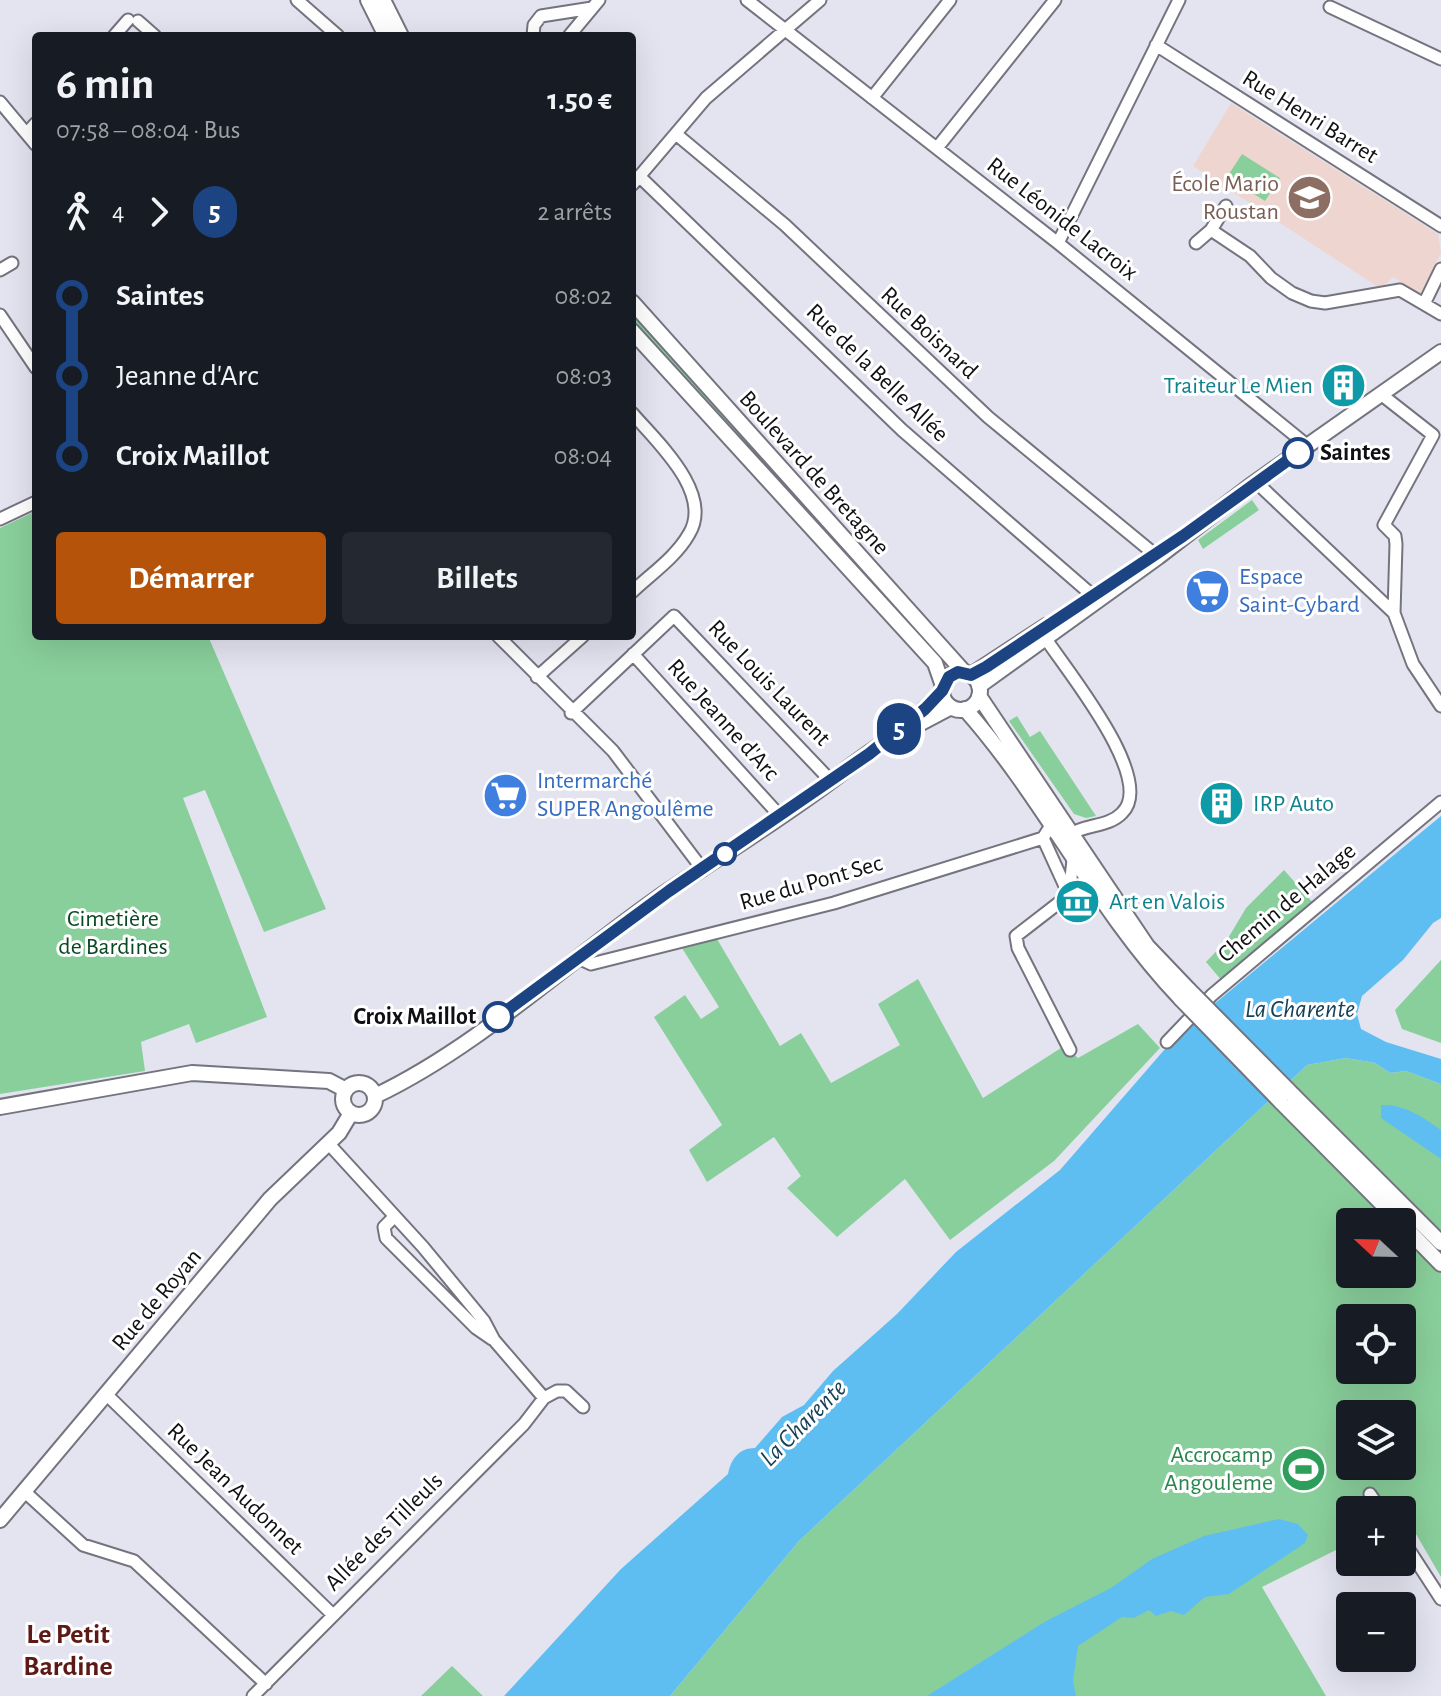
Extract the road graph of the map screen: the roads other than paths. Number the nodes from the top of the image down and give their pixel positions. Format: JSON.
{"nodes":[{"id":1,"x":297,"y":0,"type":"edge"},
{"id":2,"x":368,"y":0,"type":"edge"},
{"id":3,"x":383,"y":0,"type":"edge"},
{"id":4,"x":747,"y":0,"type":"edge"},
{"id":5,"x":820,"y":0,"type":"edge"},
{"id":6,"x":950,"y":0,"type":"edge"},
{"id":7,"x":1055,"y":0,"type":"edge"},
{"id":8,"x":1179,"y":0,"type":"edge"},
{"id":9,"x":596,"y":4,"type":"edge"},
{"id":10,"x":1330,"y":7,"type":"dead end"},
{"id":11,"x":784,"y":30,"type":"junction"},
{"id":12,"x":119,"y":32,"type":"edge"},
{"id":13,"x":150,"y":32,"type":"edge"},
{"id":14,"x":333,"y":32,"type":"edge"},
{"id":15,"x":384,"y":32,"type":"edge"},
{"id":16,"x":399,"y":32,"type":"edge"},
{"id":17,"x":533,"y":32,"type":"edge"},
{"id":18,"x":572,"y":32,"type":"edge"},
{"id":19,"x":1156,"y":45,"type":"junction"},
{"id":20,"x":1441,"y":59,"type":"edge"},
{"id":21,"x":872,"y":98,"type":"junction"},
{"id":22,"x":0,"y":102,"type":"edge"},
{"id":23,"x":32,"y":127,"type":"edge"},
{"id":24,"x":27,"y":133,"type":"junction"},
{"id":25,"x":676,"y":134,"type":"junction"},
{"id":26,"x":32,"y":140,"type":"edge"},
{"id":27,"x":937,"y":148,"type":"junction"},
{"id":28,"x":636,"y":180,"type":"edge"},
{"id":29,"x":1226,"y":206,"type":"dead end"},
{"id":30,"x":1441,"y":226,"type":"edge"},
{"id":31,"x":1211,"y":230,"type":"junction"},
{"id":32,"x":1058,"y":243,"type":"junction"},
{"id":33,"x":1196,"y":243,"type":"dead end"},
{"id":34,"x":12,"y":263,"type":"dead end"},
{"id":35,"x":1441,"y":269,"type":"edge"},
{"id":36,"x":0,"y":270,"type":"edge"},
{"id":37,"x":1424,"y":304,"type":"junction"},
{"id":38,"x":636,"y":306,"type":"edge"},
{"id":39,"x":1441,"y":314,"type":"edge"},
{"id":40,"x":0,"y":315,"type":"edge"},
{"id":41,"x":636,"y":335,"type":"edge"},
{"id":42,"x":1441,"y":352,"type":"edge"},
{"id":43,"x":32,"y":362,"type":"edge"},
{"id":44,"x":1382,"y":395,"type":"junction"},
{"id":45,"x":636,"y":418,"type":"edge"},
{"id":46,"x":1308,"y":446,"type":"junction"},
{"id":47,"x":1256,"y":482,"type":"junction"},
{"id":48,"x":32,"y":504,"type":"edge"},
{"id":49,"x":0,"y":519,"type":"edge"},
{"id":50,"x":1157,"y":555,"type":"junction"},
{"id":51,"x":636,"y":588,"type":"edge"},
{"id":52,"x":1092,"y":595,"type":"junction"},
{"id":53,"x":1394,"y":613,"type":"junction"},
{"id":54,"x":1047,"y":631,"type":"junction"},
{"id":55,"x":502,"y":640,"type":"edge"},
{"id":56,"x":579,"y":640,"type":"edge"},
{"id":57,"x":633,"y":654,"type":"junction"},
{"id":58,"x":537,"y":677,"type":"junction"},
{"id":59,"x":973,"y":682,"type":"junction"},
{"id":60,"x":943,"y":688,"type":"junction"},
{"id":61,"x":1441,"y":706,"type":"edge"},
{"id":62,"x":958,"y":708,"type":"junction"},
{"id":63,"x":571,"y":713,"type":"junction"},
{"id":64,"x":869,"y":754,"type":"junction"},
{"id":65,"x":831,"y":781,"type":"junction"},
{"id":66,"x":1441,"y":802,"type":"edge"},
{"id":67,"x":780,"y":816,"type":"junction"},
{"id":68,"x":1047,"y":833,"type":"junction"},
{"id":69,"x":1071,"y":834,"type":"junction"},
{"id":70,"x":1073,"y":860,"type":"junction"},
{"id":71,"x":703,"y":870,"type":"junction"},
{"id":72,"x":1094,"y":890,"type":"junction"},
{"id":73,"x":1069,"y":895,"type":"junction"},
{"id":74,"x":578,"y":958,"type":"junction"},
{"id":75,"x":1185,"y":994,"type":"junction"},
{"id":76,"x":1167,"y":1042,"type":"dead end"},
{"id":77,"x":1070,"y":1050,"type":"dead end"},
{"id":78,"x":346,"y":1090,"type":"junction"},
{"id":79,"x":375,"y":1096,"type":"junction"},
{"id":80,"x":1287,"y":1098,"type":"junction"},
{"id":81,"x":0,"y":1107,"type":"edge"},
{"id":82,"x":351,"y":1113,"type":"junction"},
{"id":83,"x":328,"y":1143,"type":"junction"},
{"id":84,"x":1387,"y":1208,"type":"edge"},
{"id":85,"x":393,"y":1218,"type":"junction"},
{"id":86,"x":1416,"y":1238,"type":"edge"},
{"id":87,"x":1441,"y":1243,"type":"edge"},
{"id":88,"x":1441,"y":1264,"type":"edge"},
{"id":89,"x":494,"y":1340,"type":"junction"},
{"id":90,"x":106,"y":1394,"type":"junction"},
{"id":91,"x":544,"y":1398,"type":"junction"},
{"id":92,"x":583,"y":1407,"type":"dead end"},
{"id":93,"x":25,"y":1492,"type":"junction"},
{"id":94,"x":0,"y":1520,"type":"edge"},
{"id":95,"x":1416,"y":1561,"type":"edge"},
{"id":96,"x":1441,"y":1599,"type":"edge"},
{"id":97,"x":333,"y":1615,"type":"junction"},
{"id":98,"x":266,"y":1684,"type":"junction"},
{"id":99,"x":253,"y":1696,"type":"edge"}],
"edges":[{"from":1,"to":14,"type":"street"},
{"from":2,"to":15,"type":"main road"},
{"from":3,"to":16,"type":"main road"},
{"from":4,"to":11,"type":"street","name":"Rue Léonide Lacroix"},
{"from":5,"to":11,"type":"street"},
{"from":6,"to":21,"type":"street"},
{"from":7,"to":27,"type":"street"},
{"from":8,"to":19,"type":"street"},
{"from":9,"to":17,"type":"street"},
{"from":9,"to":18,"type":"street"},
{"from":10,"to":20,"type":"street"},
{"from":11,"to":21,"type":"street","name":"Rue Léonide Lacroix"},
{"from":11,"to":25,"type":"street"},
{"from":12,"to":13,"type":"street"},
{"from":19,"to":30,"type":"street","name":"Rue Henri Barret"},
{"from":19,"to":32,"type":"street"},
{"from":21,"to":27,"type":"street","name":"Rue Léonide Lacroix"},
{"from":22,"to":24,"type":"street"},
{"from":23,"to":24,"type":"street"},
{"from":24,"to":26,"type":"street"},
{"from":25,"to":28,"type":"street"},
{"from":25,"to":50,"type":"street","name":"Rue Boisnard"},
{"from":27,"to":32,"type":"street","name":"Rue Léonide Lacroix"},
{"from":28,"to":52,"type":"street","name":"Rue de la Belle Allée"},
{"from":29,"to":31,"type":"street"},
{"from":31,"to":33,"type":"street"},
{"from":31,"to":37,"type":"street"},
{"from":32,"to":46,"type":"street","name":"Rue Léonide Lacroix"},
{"from":34,"to":36,"type":"street"},
{"from":35,"to":37,"type":"street"},
{"from":37,"to":39,"type":"street"},
{"from":38,"to":59,"type":"main road","name":"Boulevard de Bretagne"},
{"from":40,"to":43,"type":"street"},
{"from":41,"to":60,"type":"main road","name":"Boulevard de Bretagne"},
{"from":42,"to":44,"type":"main road"},
{"from":44,"to":46,"type":"main road"},
{"from":44,"to":53,"type":"street"},
{"from":45,"to":51,"type":"street"},
{"from":46,"to":47,"type":"main road"},
{"from":47,"to":50,"type":"main road"},
{"from":47,"to":53,"type":"street"},
{"from":48,"to":49,"type":"street"},
{"from":50,"to":52,"type":"main road"},
{"from":50,"to":54,"type":"main road"},
{"from":52,"to":54,"type":"main road"},
{"from":53,"to":61,"type":"street"},
{"from":54,"to":59,"type":"main road"},
{"from":54,"to":69,"type":"street"},
{"from":55,"to":58,"type":"street"},
{"from":56,"to":58,"type":"street"},
{"from":57,"to":63,"type":"street"},
{"from":57,"to":65,"type":"street","name":"Rue Louis Laurent"},
{"from":57,"to":67,"type":"street","name":"Rue Jeanne d'Arc"},
{"from":58,"to":63,"type":"street"},
{"from":59,"to":60,"type":"main road"},
{"from":59,"to":62,"type":"main road"},
{"from":59,"to":69,"type":"main road","name":"Boulevard de Bretagne"},
{"from":60,"to":62,"type":"main road","name":"Boulevard de Bretagne"},
{"from":60,"to":64,"type":"main road"},
{"from":62,"to":64,"type":"main road"},
{"from":62,"to":68,"type":"main road","name":"Boulevard de Bretagne"},
{"from":63,"to":71,"type":"street"},
{"from":64,"to":65,"type":"main road"},
{"from":65,"to":67,"type":"main road"},
{"from":66,"to":76,"type":"street","name":"Chemin de Halage"},
{"from":67,"to":71,"type":"main road"},
{"from":68,"to":70,"type":"main road","name":"Boulevard de Bretagne"},
{"from":68,"to":73,"type":"street"},
{"from":68,"to":74,"type":"street","name":"Rue du Pont Sec"},
{"from":69,"to":75,"type":"main road","name":"Boulevard de Bretagne"},
{"from":70,"to":72,"type":"main road","name":"Boulevard de Bretagne"},
{"from":70,"to":73,"type":"street"},
{"from":71,"to":74,"type":"main road"},
{"from":72,"to":73,"type":"street"},
{"from":72,"to":75,"type":"main road","name":"Boulevard de Bretagne"},
{"from":73,"to":77,"type":"street"},
{"from":74,"to":79,"type":"main road"},
{"from":75,"to":80,"type":"main road","bridge":true},
{"from":78,"to":79,"type":"main road"},
{"from":78,"to":81,"type":"main road"},
{"from":78,"to":82,"type":"main road"},
{"from":79,"to":82,"type":"main road"},
{"from":80,"to":84,"type":"main road"},
{"from":80,"to":87,"type":"main road"},
{"from":82,"to":83,"type":"main road","name":"Rue de Royan"},
{"from":83,"to":85,"type":"street"},
{"from":83,"to":90,"type":"main road","name":"Rue de Royan"},
{"from":85,"to":89,"type":"street"},
{"from":85,"to":89,"type":"street"},
{"from":86,"to":88,"type":"main road"},
{"from":89,"to":91,"type":"street"},
{"from":90,"to":93,"type":"main road","name":"Rue de Royan"},
{"from":90,"to":97,"type":"street","name":"Rue Jean Audonnet"},
{"from":91,"to":92,"type":"street"},
{"from":91,"to":97,"type":"street","name":"Allée des Tilleuls"},
{"from":93,"to":94,"type":"main road","name":"Rue de Royan"},
{"from":93,"to":98,"type":"street"},
{"from":95,"to":96,"type":"street"},
{"from":97,"to":98,"type":"street","name":"Allée des Tilleuls"},
{"from":98,"to":99,"type":"street","name":"Allée des Tilleuls"}]}
